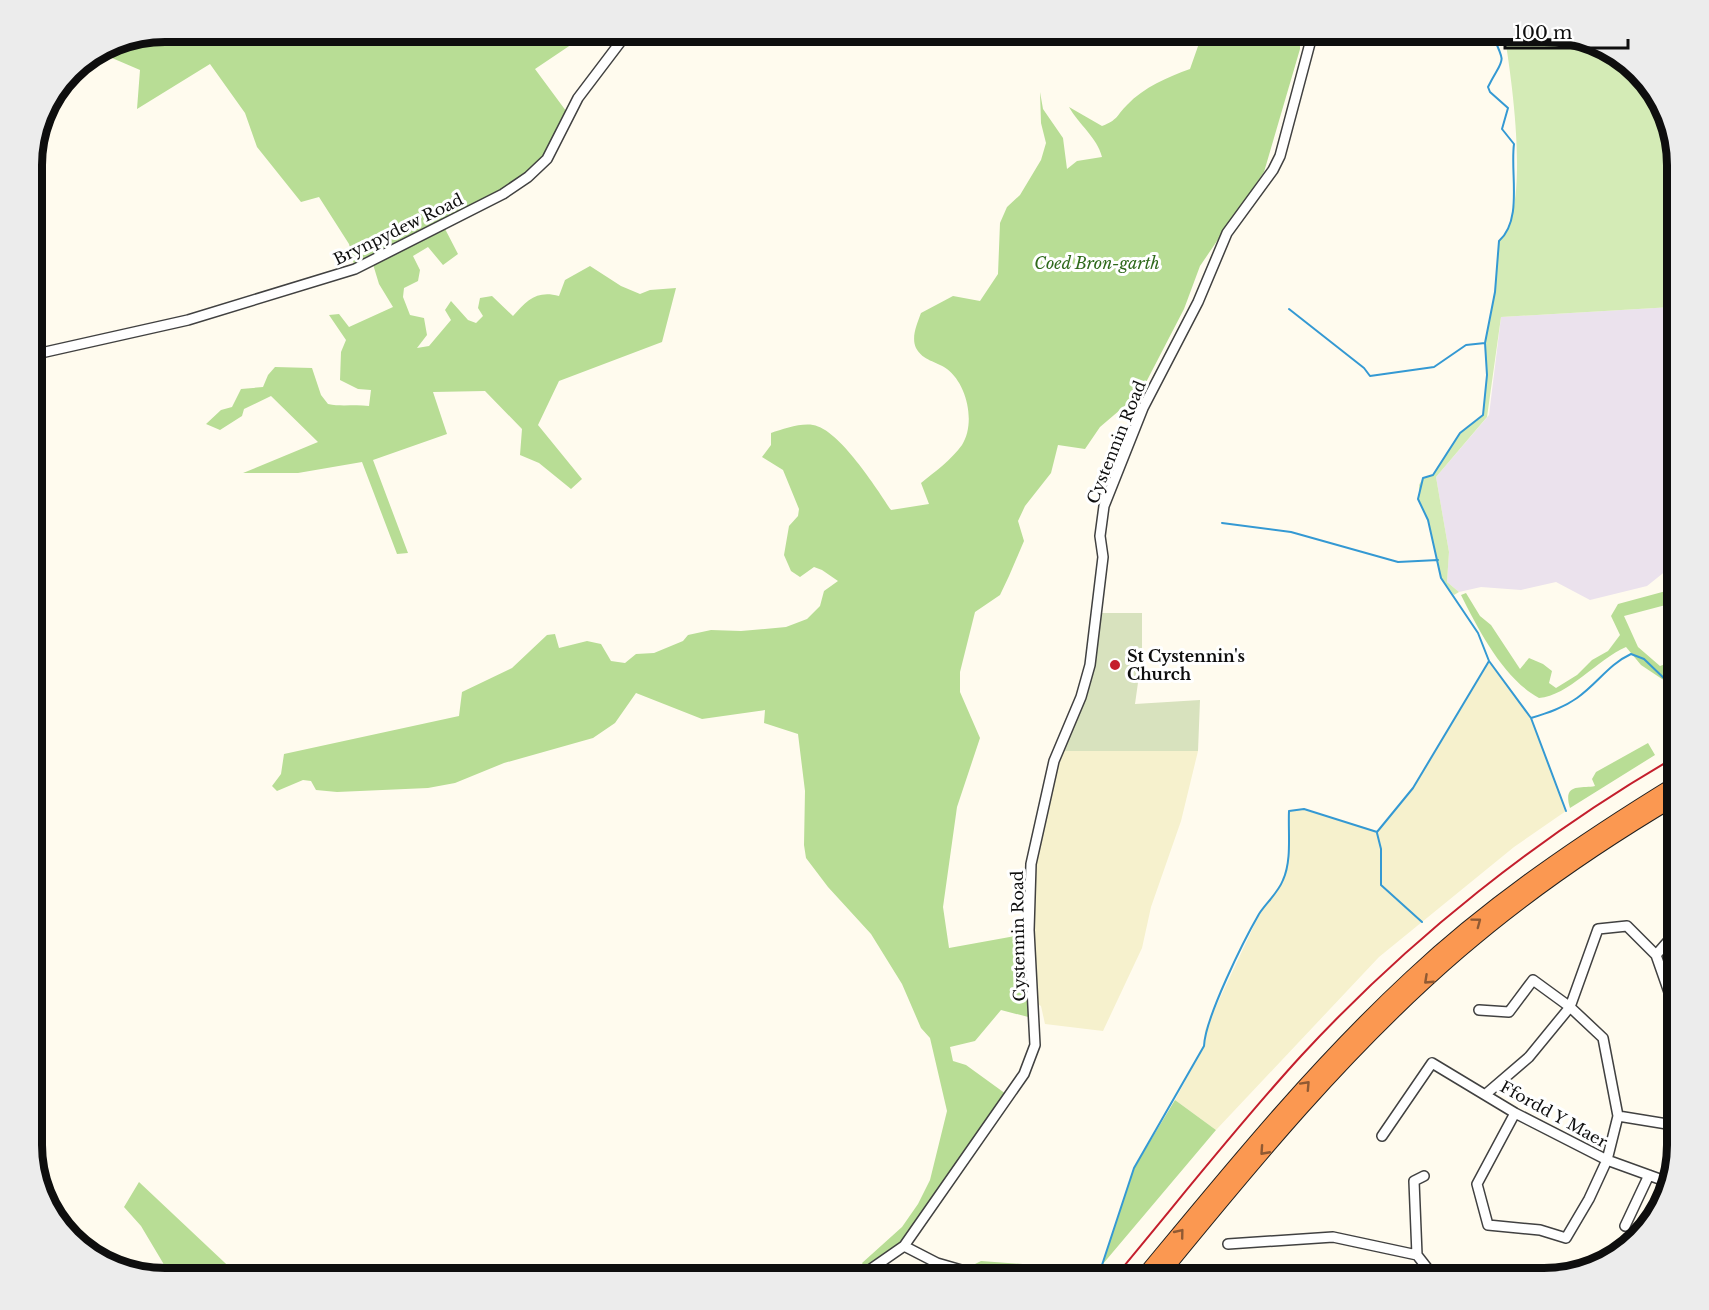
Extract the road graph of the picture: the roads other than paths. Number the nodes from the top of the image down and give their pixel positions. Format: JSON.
{"nodes":[{"id":1,"x":621,"y":42,"type":"edge"},
{"id":2,"x":1310,"y":42,"type":"edge"},
{"id":3,"x":42,"y":353,"type":"edge"},
{"id":4,"x":1667,"y":789,"type":"edge"},
{"id":5,"x":1667,"y":803,"type":"edge"},
{"id":6,"x":1667,"y":942,"type":"edge"},
{"id":7,"x":1656,"y":955,"type":"junction"},
{"id":8,"x":1667,"y":986,"type":"edge"},
{"id":9,"x":1570,"y":1007,"type":"junction"},
{"id":10,"x":1479,"y":1010,"type":"dead end"},
{"id":11,"x":1486,"y":1094,"type":"junction"},
{"id":12,"x":1515,"y":1113,"type":"junction"},
{"id":13,"x":1618,"y":1116,"type":"junction"},
{"id":14,"x":1667,"y":1124,"type":"edge"},
{"id":15,"x":1382,"y":1136,"type":"dead end"},
{"id":16,"x":1607,"y":1160,"type":"junction"},
{"id":17,"x":1649,"y":1175,"type":"junction"},
{"id":18,"x":1424,"y":1176,"type":"dead end"},
{"id":19,"x":1662,"y":1180,"type":"edge"},
{"id":20,"x":1625,"y":1226,"type":"dead end"},
{"id":21,"x":1228,"y":1244,"type":"dead end"},
{"id":22,"x":904,"y":1246,"type":"junction"},
{"id":23,"x":1417,"y":1255,"type":"junction"},
{"id":24,"x":872,"y":1268,"type":"edge"},
{"id":25,"x":955,"y":1268,"type":"edge"},
{"id":26,"x":1151,"y":1268,"type":"edge"},
{"id":27,"x":1166,"y":1268,"type":"edge"},
{"id":28,"x":1427,"y":1268,"type":"edge"}],
"edges":[{"from":1,"to":3,"type":"street","name":"Brynpydew Road"},
{"from":2,"to":22,"type":"street","name":"Cystennin Road"},
{"from":26,"to":4,"type":"highway","one_way":true},
{"from":5,"to":27,"type":"highway","one_way":true},
{"from":6,"to":7,"type":"street"},
{"from":7,"to":8,"type":"street"},
{"from":7,"to":9,"type":"street"},
{"from":9,"to":10,"type":"street"},
{"from":9,"to":11,"type":"street"},
{"from":9,"to":13,"type":"street"},
{"from":11,"to":12,"type":"street","name":"Ffordd Y Maer"},
{"from":11,"to":15,"type":"street","name":"Ffordd Y Maer"},
{"from":12,"to":16,"type":"street","name":"Ffordd Y Maer"},
{"from":12,"to":16,"type":"street"},
{"from":13,"to":14,"type":"street"},
{"from":13,"to":16,"type":"street"},
{"from":16,"to":17,"type":"street","name":"Ffordd Y Maer"},
{"from":17,"to":19,"type":"street","name":"Ffordd Y Maer"},
{"from":17,"to":20,"type":"street"},
{"from":18,"to":23,"type":"street"},
{"from":21,"to":23,"type":"street"},
{"from":22,"to":24,"type":"street"},
{"from":22,"to":25,"type":"street"},
{"from":23,"to":28,"type":"street"}]}
